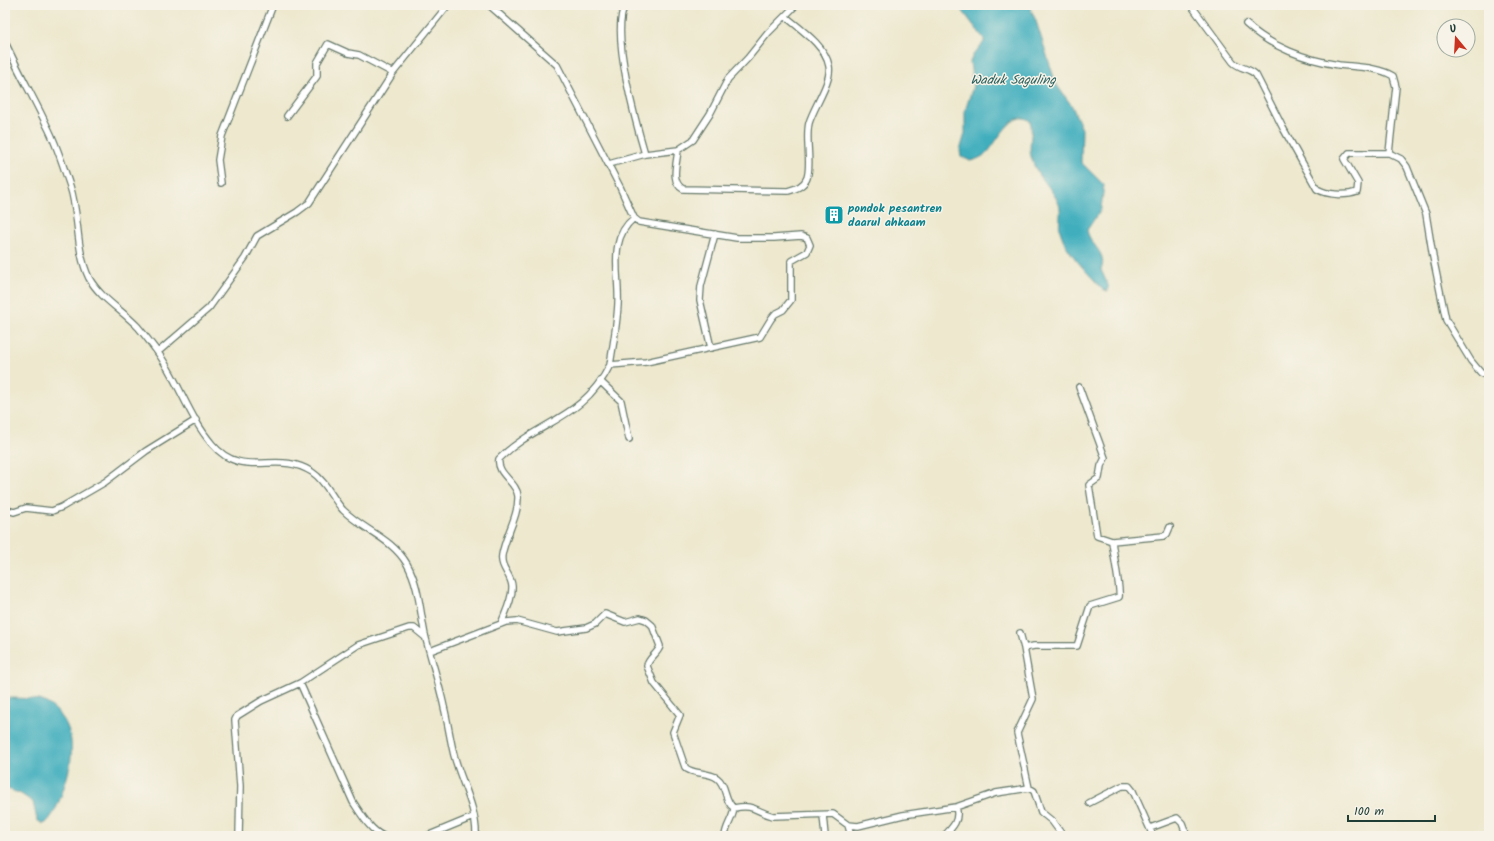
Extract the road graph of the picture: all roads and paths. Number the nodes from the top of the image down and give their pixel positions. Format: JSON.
{"nodes":[{"id":1,"x":273,"y":5,"type":"edge"},
{"id":2,"x":448,"y":5,"type":"edge"},
{"id":3,"x":489,"y":5,"type":"edge"},
{"id":4,"x":625,"y":5,"type":"edge"},
{"id":5,"x":796,"y":5,"type":"edge"},
{"id":6,"x":1190,"y":5,"type":"edge"},
{"id":7,"x":785,"y":16,"type":"junction"},
{"id":8,"x":1246,"y":24,"type":"dead end"},
{"id":9,"x":5,"y":42,"type":"edge"},
{"id":10,"x":393,"y":73,"type":"junction"},
{"id":11,"x":287,"y":116,"type":"dead end"},
{"id":12,"x":678,"y":150,"type":"junction"},
{"id":13,"x":1390,"y":153,"type":"junction"},
{"id":14,"x":645,"y":154,"type":"junction"},
{"id":15,"x":609,"y":164,"type":"junction"},
{"id":16,"x":221,"y":183,"type":"dead end"},
{"id":17,"x":634,"y":218,"type":"junction"},
{"id":18,"x":715,"y":234,"type":"junction"},
{"id":19,"x":711,"y":348,"type":"junction"},
{"id":20,"x":158,"y":352,"type":"junction"},
{"id":21,"x":610,"y":365,"type":"junction"},
{"id":22,"x":1489,"y":376,"type":"edge"},
{"id":23,"x":601,"y":382,"type":"junction"},
{"id":24,"x":1079,"y":387,"type":"dead end"},
{"id":25,"x":196,"y":420,"type":"junction"},
{"id":26,"x":629,"y":439,"type":"dead end"},
{"id":27,"x":5,"y":504,"type":"edge"},
{"id":28,"x":1170,"y":527,"type":"dead end"},
{"id":29,"x":1112,"y":541,"type":"junction"},
{"id":30,"x":501,"y":624,"type":"junction"},
{"id":31,"x":1020,"y":633,"type":"dead end"},
{"id":32,"x":426,"y":637,"type":"junction"},
{"id":33,"x":1024,"y":648,"type":"junction"},
{"id":34,"x":430,"y":651,"type":"junction"},
{"id":35,"x":300,"y":682,"type":"junction"},
{"id":36,"x":1030,"y":788,"type":"junction"},
{"id":37,"x":1089,"y":803,"type":"dead end"},
{"id":38,"x":956,"y":807,"type":"junction"},
{"id":39,"x":734,"y":808,"type":"junction"},
{"id":40,"x":823,"y":815,"type":"junction"},
{"id":41,"x":473,"y":817,"type":"junction"},
{"id":42,"x":848,"y":825,"type":"junction"},
{"id":43,"x":1150,"y":828,"type":"junction"},
{"id":44,"x":239,"y":836,"type":"edge"},
{"id":45,"x":383,"y":836,"type":"edge"},
{"id":46,"x":427,"y":836,"type":"edge"},
{"id":47,"x":476,"y":836,"type":"edge"},
{"id":48,"x":725,"y":836,"type":"edge"},
{"id":49,"x":825,"y":836,"type":"edge"},
{"id":50,"x":851,"y":836,"type":"edge"},
{"id":51,"x":944,"y":836,"type":"edge"},
{"id":52,"x":1063,"y":836,"type":"edge"},
{"id":53,"x":1153,"y":836,"type":"edge"},
{"id":54,"x":1186,"y":836,"type":"edge"}],
"edges":[{"from":1,"to":16,"type":"street"},
{"from":2,"to":10,"type":"street"},
{"from":3,"to":15,"type":"street"},
{"from":4,"to":14,"type":"street"},
{"from":5,"to":7,"type":"street"},
{"from":6,"to":13,"type":"street"},
{"from":7,"to":12,"type":"street"},
{"from":7,"to":12,"type":"street"},
{"from":8,"to":13,"type":"street"},
{"from":9,"to":20,"type":"street"},
{"from":10,"to":11,"type":"street"},
{"from":10,"to":20,"type":"street"},
{"from":12,"to":14,"type":"street"},
{"from":13,"to":22,"type":"street"},
{"from":14,"to":15,"type":"street"},
{"from":15,"to":17,"type":"street"},
{"from":17,"to":18,"type":"street"},
{"from":17,"to":21,"type":"street"},
{"from":18,"to":19,"type":"street"},
{"from":18,"to":19,"type":"street"},
{"from":19,"to":21,"type":"street"},
{"from":20,"to":25,"type":"street"},
{"from":21,"to":23,"type":"street"},
{"from":23,"to":26,"type":"street"},
{"from":23,"to":30,"type":"street"},
{"from":24,"to":29,"type":"street"},
{"from":25,"to":27,"type":"street"},
{"from":25,"to":32,"type":"street"},
{"from":28,"to":29,"type":"street"},
{"from":29,"to":33,"type":"street"},
{"from":30,"to":34,"type":"street"},
{"from":30,"to":39,"type":"street"},
{"from":31,"to":33,"type":"street"},
{"from":32,"to":34,"type":"street"},
{"from":32,"to":35,"type":"street"},
{"from":33,"to":36,"type":"street"},
{"from":34,"to":41,"type":"street"},
{"from":35,"to":44,"type":"street"},
{"from":35,"to":45,"type":"street"},
{"from":36,"to":38,"type":"street"},
{"from":36,"to":52,"type":"street"},
{"from":37,"to":43,"type":"street"},
{"from":38,"to":42,"type":"street"},
{"from":38,"to":51,"type":"street"},
{"from":39,"to":40,"type":"street"},
{"from":39,"to":48,"type":"street"},
{"from":40,"to":42,"type":"street"},
{"from":40,"to":49,"type":"street"},
{"from":41,"to":46,"type":"street"},
{"from":41,"to":47,"type":"street"},
{"from":42,"to":50,"type":"street"},
{"from":43,"to":53,"type":"street"},
{"from":43,"to":54,"type":"street"}]}
